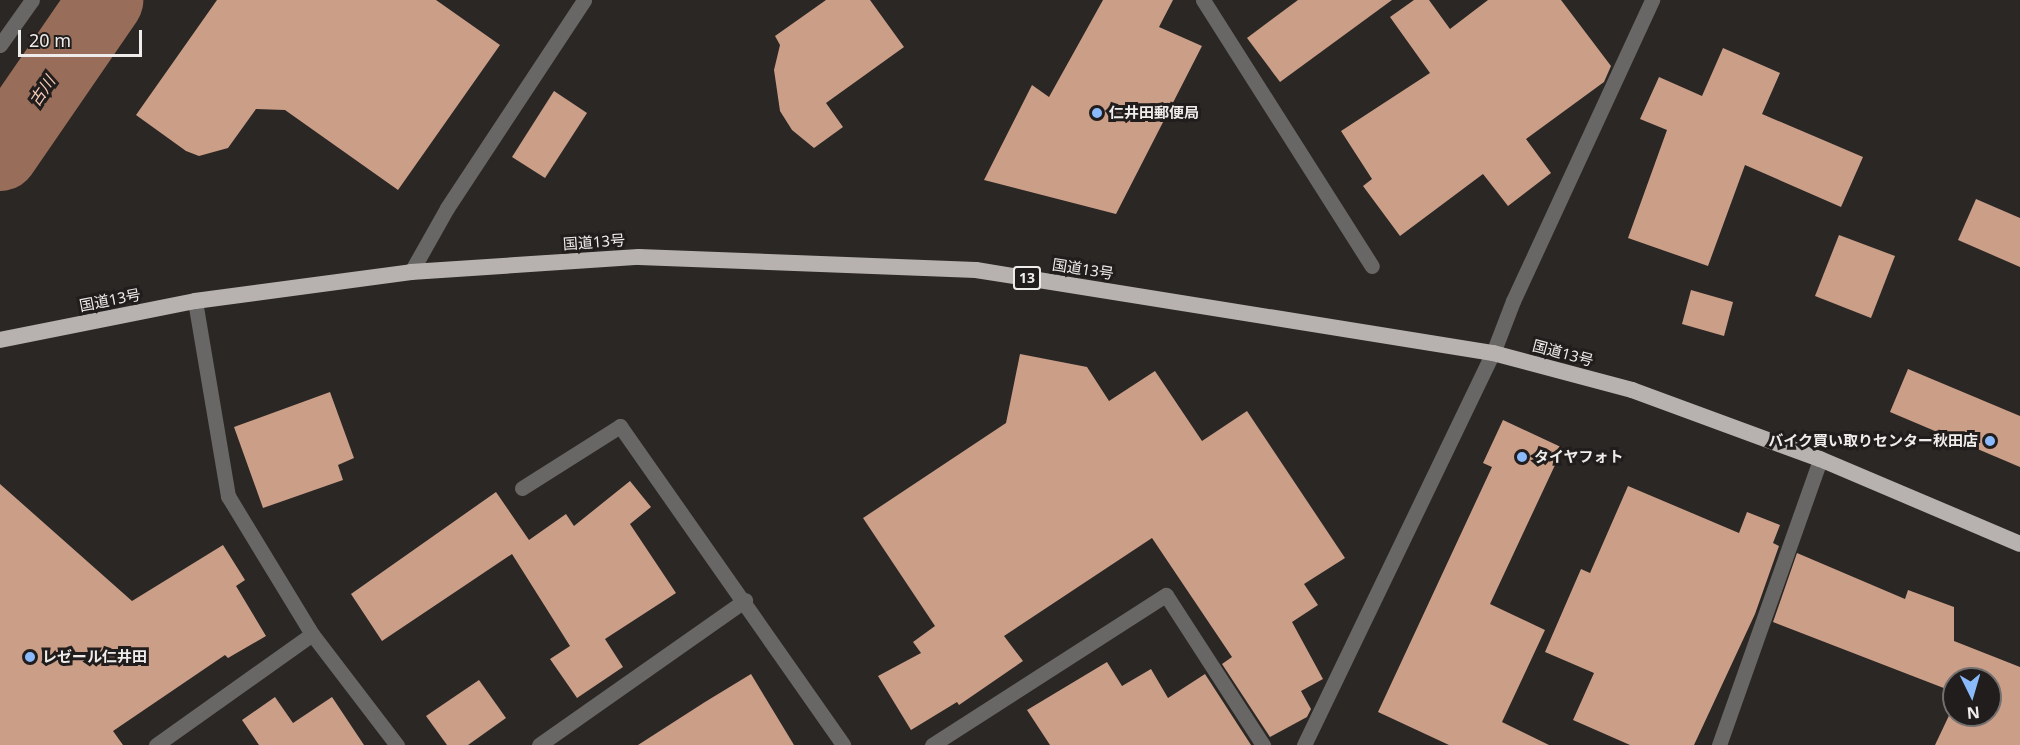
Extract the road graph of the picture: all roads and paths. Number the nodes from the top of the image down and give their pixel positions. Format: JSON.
{"nodes":[{"id":1,"x":32,"y":0,"type":"edge"},
{"id":2,"x":584,"y":0,"type":"edge"},
{"id":3,"x":1203,"y":0,"type":"edge"},
{"id":4,"x":1652,"y":0,"type":"edge"},
{"id":5,"x":0,"y":45,"type":"edge"},
{"id":6,"x":1372,"y":266,"type":"dead end"},
{"id":7,"x":411,"y":272,"type":"junction"},
{"id":8,"x":195,"y":301,"type":"junction"},
{"id":9,"x":0,"y":340,"type":"edge"},
{"id":10,"x":1493,"y":352,"type":"junction"},
{"id":11,"x":1820,"y":459,"type":"junction"},
{"id":12,"x":522,"y":488,"type":"dead end"},
{"id":13,"x":2020,"y":544,"type":"edge"},
{"id":14,"x":745,"y":600,"type":"junction"},
{"id":15,"x":312,"y":634,"type":"junction"},
{"id":16,"x":156,"y":745,"type":"edge"},
{"id":17,"x":397,"y":745,"type":"edge"},
{"id":18,"x":539,"y":745,"type":"edge"},
{"id":19,"x":843,"y":745,"type":"edge"},
{"id":20,"x":932,"y":745,"type":"edge"},
{"id":21,"x":1263,"y":745,"type":"edge"},
{"id":22,"x":1304,"y":745,"type":"edge"},
{"id":23,"x":1719,"y":745,"type":"edge"}],
"edges":[{"from":1,"to":5,"type":"street"},
{"from":2,"to":7,"type":"street"},
{"from":3,"to":6,"type":"street"},
{"from":4,"to":10,"type":"street"},
{"from":7,"to":8,"type":"highway","name":"国道13号","number":"13"},
{"from":7,"to":10,"type":"highway","name":"国道13号","number":"13"},
{"from":8,"to":9,"type":"highway","name":"国道13号","number":"13"},
{"from":8,"to":15,"type":"street"},
{"from":10,"to":11,"type":"highway","name":"国道13号","number":"13"},
{"from":10,"to":22,"type":"street"},
{"from":11,"to":13,"type":"highway","name":"国道13号","number":"13"},
{"from":11,"to":23,"type":"street"},
{"from":12,"to":14,"type":"street"},
{"from":14,"to":18,"type":"street"},
{"from":14,"to":19,"type":"street"},
{"from":15,"to":16,"type":"street"},
{"from":15,"to":17,"type":"street"},
{"from":20,"to":21,"type":"street"}]}
